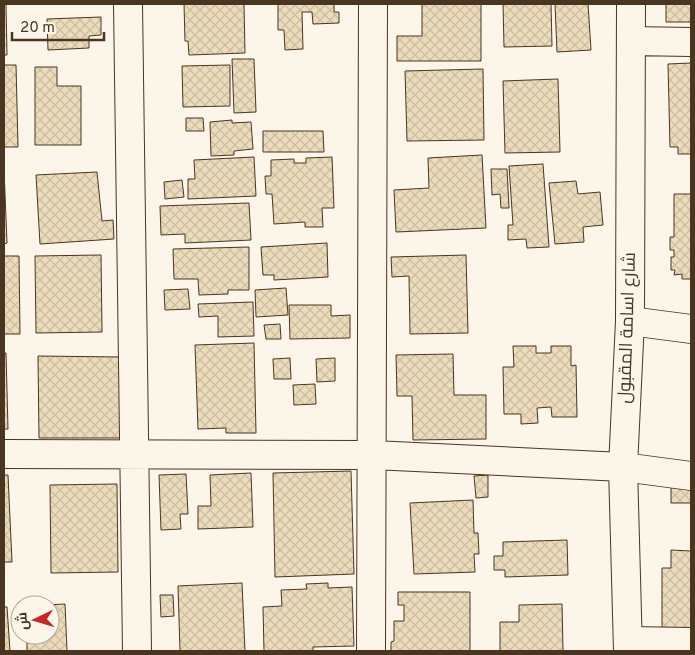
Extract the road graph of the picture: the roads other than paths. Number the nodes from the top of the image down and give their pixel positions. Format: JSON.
{"nodes":[{"id":1,"x":128,"y":4,"type":"edge"},
{"id":2,"x":373,"y":4,"type":"edge"},
{"id":3,"x":632,"y":4,"type":"edge"},
{"id":4,"x":631,"y":41,"type":"junction"},
{"id":5,"x":691,"y":42,"type":"edge"},
{"id":6,"x":630,"y":320,"type":"junction"},
{"id":7,"x":691,"y":328,"type":"edge"},
{"id":8,"x":134,"y":453,"type":"junction"},
{"id":9,"x":4,"y":454,"type":"edge"},
{"id":10,"x":373,"y":455,"type":"junction"},
{"id":11,"x":623,"y":467,"type":"junction"},
{"id":12,"x":691,"y":476,"type":"edge"},
{"id":13,"x":691,"y":642,"type":"edge"},
{"id":14,"x":628,"y":646,"type":"edge"},
{"id":15,"x":137,"y":651,"type":"edge"},
{"id":16,"x":371,"y":651,"type":"edge"}],
"edges":[{"from":1,"to":8,"type":"street"},
{"from":2,"to":10,"type":"street"},
{"from":3,"to":4,"type":"street","name":"شارع اسامة المقبول"},
{"from":4,"to":5,"type":"street"},
{"from":4,"to":6,"type":"street","name":"شارع اسامة المقبول"},
{"from":6,"to":7,"type":"street"},
{"from":6,"to":11,"type":"street","name":"شارع اسامة المقبول"},
{"from":8,"to":9,"type":"street"},
{"from":8,"to":10,"type":"street"},
{"from":8,"to":15,"type":"street"},
{"from":10,"to":11,"type":"street"},
{"from":10,"to":16,"type":"street"},
{"from":11,"to":12,"type":"street"},
{"from":11,"to":14,"type":"street","name":"شارع اسامة المقبول"},
{"from":13,"to":14,"type":"street"}]}
